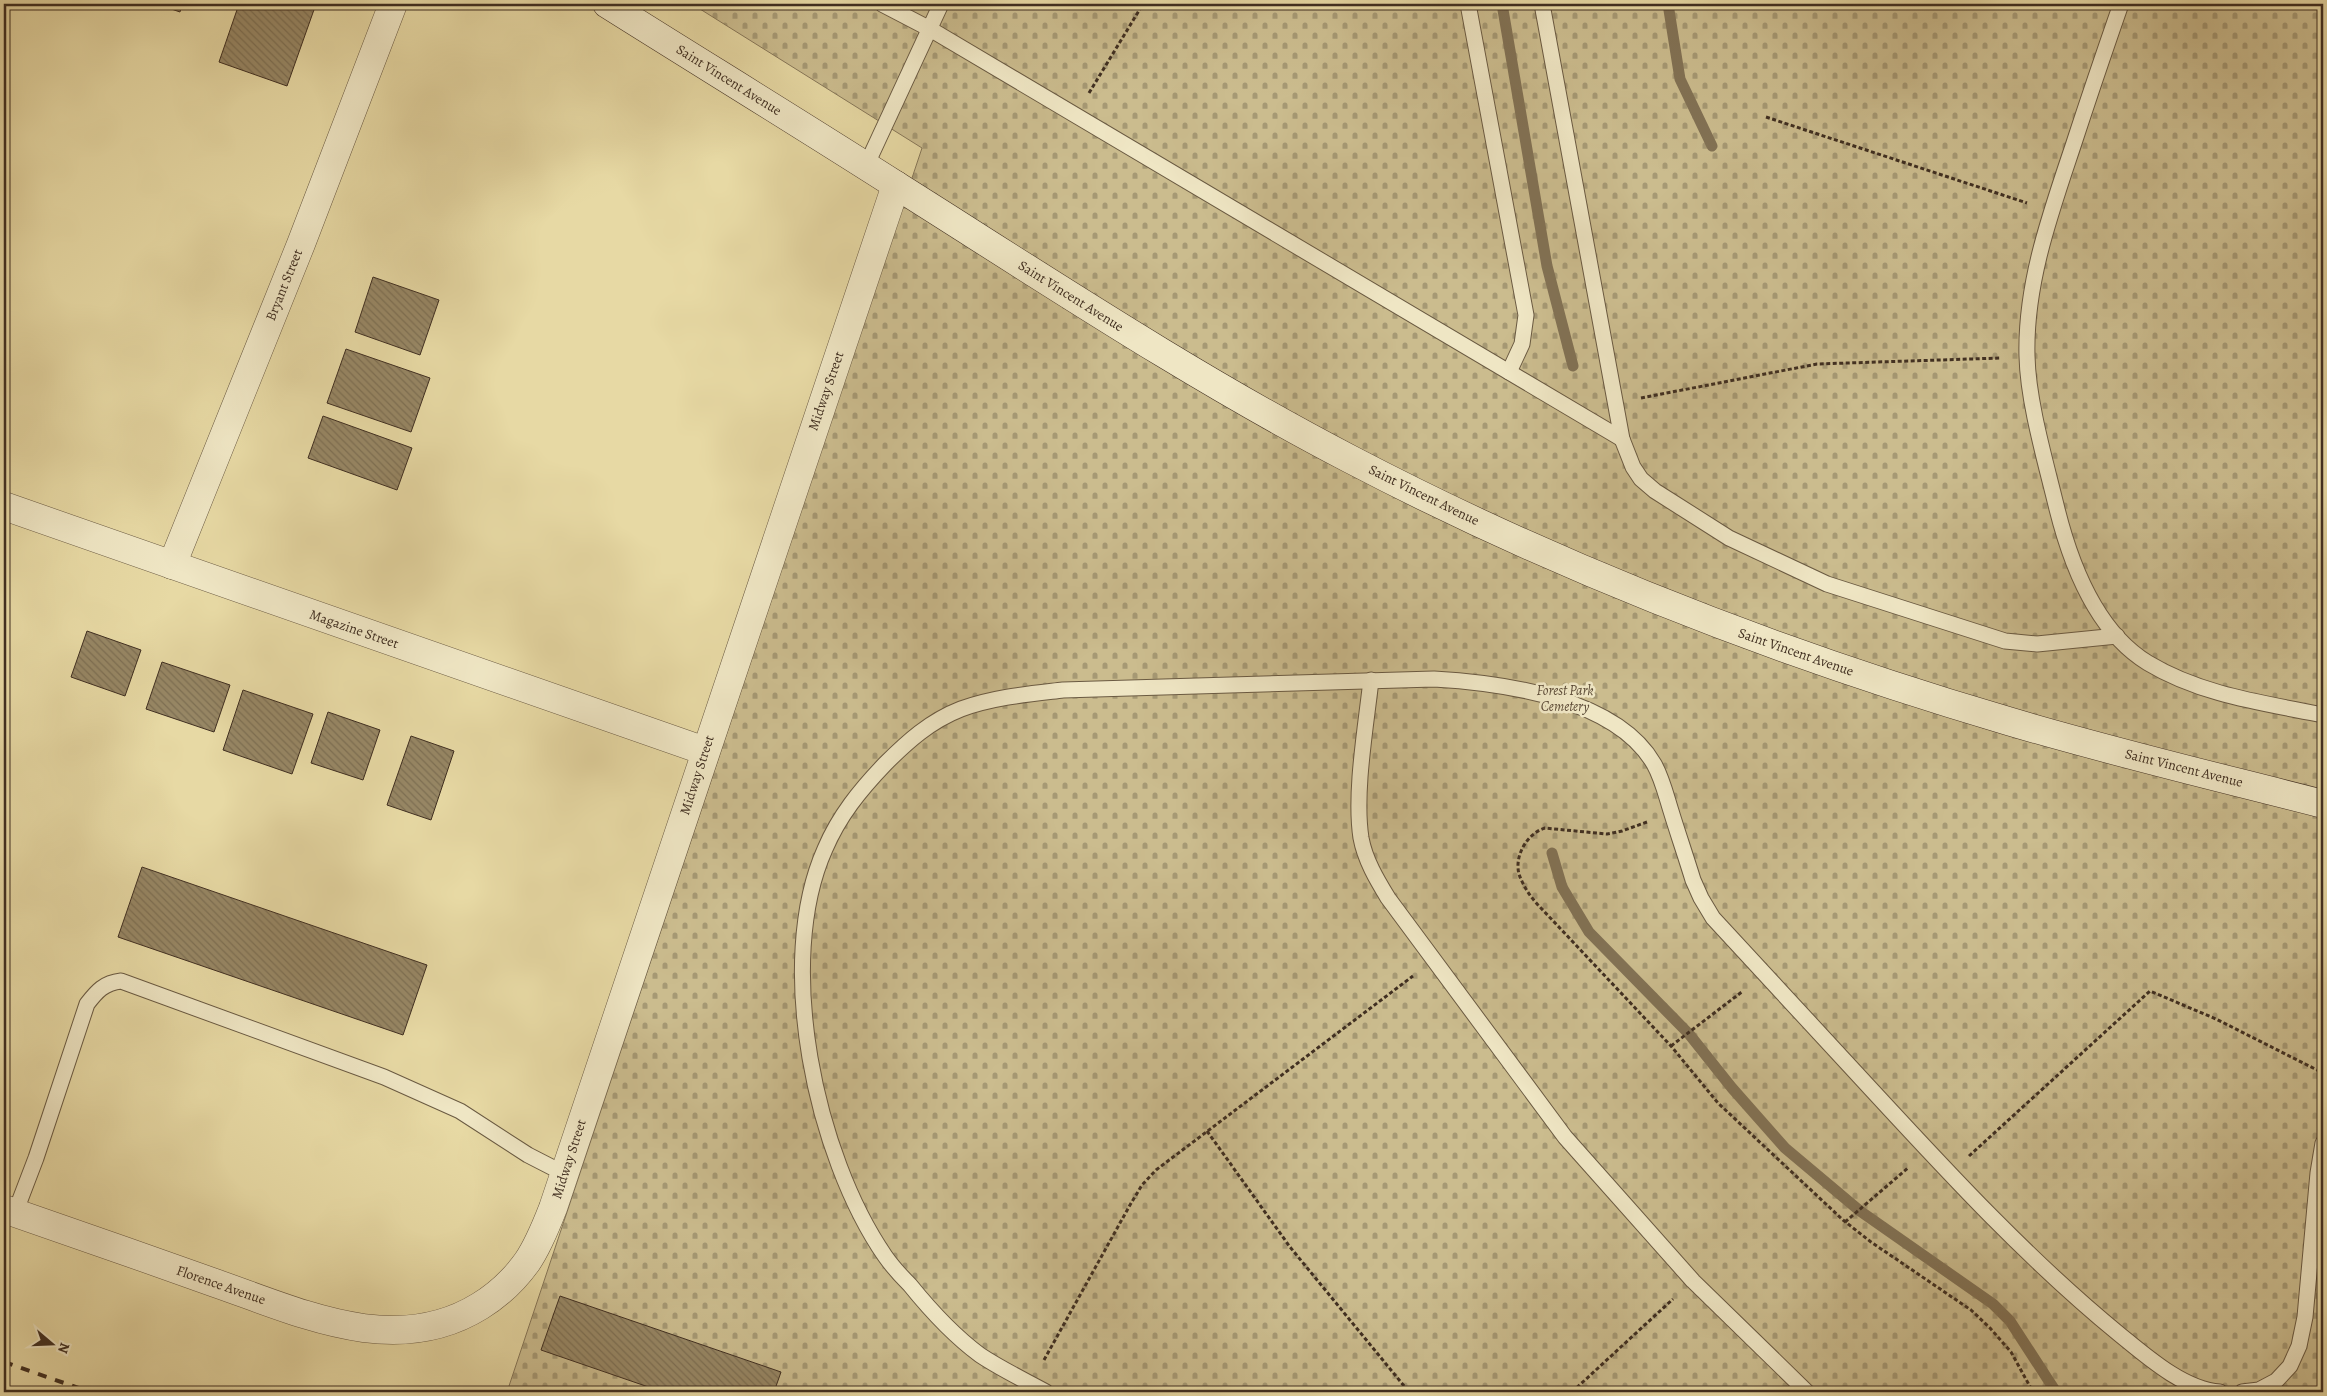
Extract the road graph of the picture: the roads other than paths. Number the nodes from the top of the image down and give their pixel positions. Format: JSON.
{"nodes":[{"id":1,"x":393,"y":4,"type":"edge"},
{"id":2,"x":607,"y":4,"type":"edge"},
{"id":3,"x":882,"y":4,"type":"edge"},
{"id":4,"x":941,"y":4,"type":"edge"},
{"id":5,"x":1468,"y":4,"type":"edge"},
{"id":6,"x":1542,"y":4,"type":"edge"},
{"id":7,"x":2116,"y":6,"type":"edge"},
{"id":8,"x":930,"y":29,"type":"junction"},
{"id":9,"x":866,"y":166,"type":"junction"},
{"id":10,"x":896,"y":185,"type":"junction"},
{"id":11,"x":1509,"y":372,"type":"junction"},
{"id":12,"x":1622,"y":439,"type":"junction"},
{"id":13,"x":4,"y":506,"type":"edge"},
{"id":14,"x":172,"y":565,"type":"junction"},
{"id":15,"x":2117,"y":636,"type":"junction"},
{"id":16,"x":1371,"y":680,"type":"junction"},
{"id":17,"x":2323,"y":715,"type":"edge"},
{"id":18,"x":705,"y":751,"type":"junction"},
{"id":19,"x":2323,"y":804,"type":"edge"},
{"id":20,"x":2323,"y":1143,"type":"edge"},
{"id":21,"x":564,"y":1174,"type":"junction"},
{"id":22,"x":10,"y":1211,"type":"edge"},
{"id":23,"x":443,"y":1324,"type":"joint"},
{"id":24,"x":1046,"y":1392,"type":"edge"},
{"id":25,"x":1808,"y":1392,"type":"edge"},
{"id":26,"x":2220,"y":1392,"type":"edge"},
{"id":27,"x":2242,"y":1392,"type":"edge"}],
"edges":[{"from":1,"to":14,"type":"street","name":"Bryant Street"},
{"from":2,"to":9,"type":"street","name":"Saint Vincent Avenue"},
{"from":3,"to":8,"type":"lane"},
{"from":4,"to":8,"type":"lane"},
{"from":5,"to":11,"type":"lane"},
{"from":6,"to":12,"type":"lane"},
{"from":7,"to":15,"type":"lane"},
{"from":8,"to":9,"type":"lane"},
{"from":8,"to":11,"type":"lane"},
{"from":9,"to":10,"type":"street","name":"Saint Vincent Avenue"},
{"from":10,"to":18,"type":"street","name":"Midway Street"},
{"from":10,"to":19,"type":"street","name":"Saint Vincent Avenue"},
{"from":11,"to":12,"type":"lane"},
{"from":12,"to":15,"type":"lane"},
{"from":13,"to":14,"type":"street","name":"Magazine Street"},
{"from":14,"to":18,"type":"street","name":"Magazine Street"},
{"from":15,"to":17,"type":"lane"},
{"from":16,"to":24,"type":"lane"},
{"from":16,"to":25,"type":"lane"},
{"from":16,"to":26,"type":"lane"},
{"from":18,"to":21,"type":"street","name":"Midway Street"},
{"from":20,"to":27,"type":"lane"},
{"from":21,"to":22,"type":"lane"},
{"from":21,"to":23,"type":"street","name":"Midway Street"},
{"from":22,"to":23,"type":"street","name":"Florence Avenue"}]}
